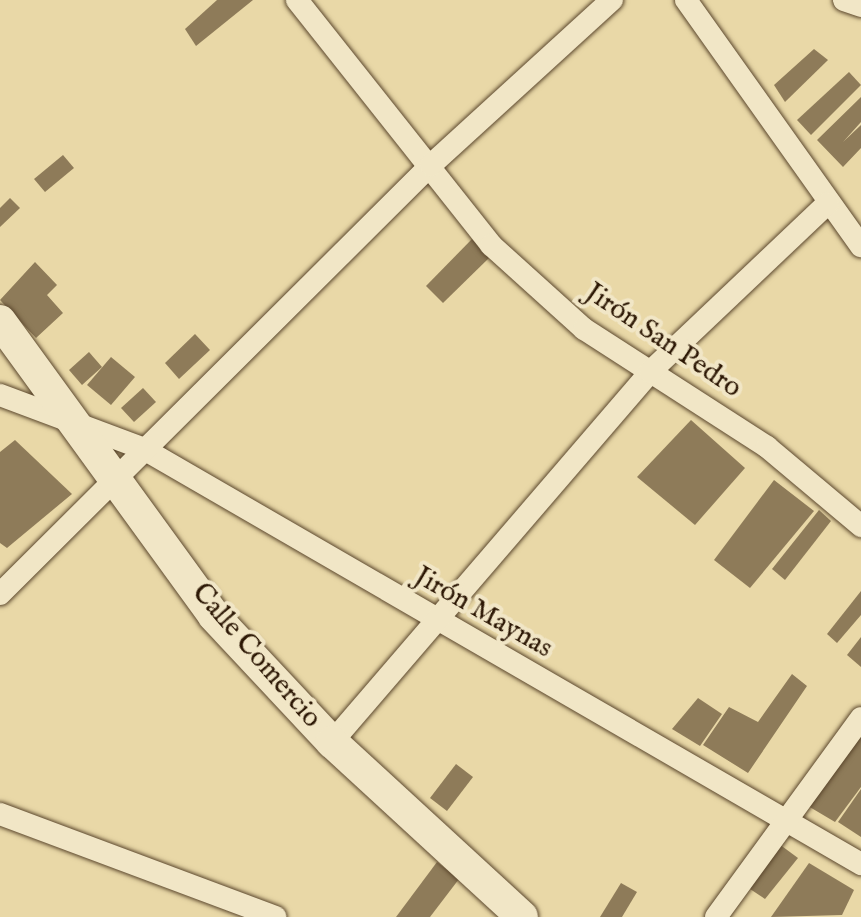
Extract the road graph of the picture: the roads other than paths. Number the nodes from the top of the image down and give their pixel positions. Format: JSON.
{"nodes":[{"id":1,"x":297,"y":0,"type":"edge"},
{"id":2,"x":612,"y":0,"type":"edge"},
{"id":3,"x":686,"y":0,"type":"edge"},
{"id":4,"x":844,"y":0,"type":"edge"},
{"id":5,"x":861,"y":6,"type":"edge"},
{"id":6,"x":431,"y":165,"type":"junction"},
{"id":7,"x":828,"y":203,"type":"junction"},
{"id":8,"x":861,"y":246,"type":"edge"},
{"id":9,"x":0,"y":321,"type":"edge"},
{"id":10,"x":650,"y":372,"type":"junction"},
{"id":11,"x":0,"y":395,"type":"edge"},
{"id":12,"x":73,"y":419,"type":"junction"},
{"id":13,"x":142,"y":448,"type":"junction"},
{"id":14,"x":113,"y":478,"type":"junction"},
{"id":15,"x":861,"y":526,"type":"edge"},
{"id":16,"x":0,"y":594,"type":"edge"},
{"id":17,"x":436,"y":622,"type":"junction"},
{"id":18,"x":861,"y":718,"type":"edge"},
{"id":19,"x":332,"y":742,"type":"junction"},
{"id":20,"x":0,"y":814,"type":"edge"},
{"id":21,"x":782,"y":821,"type":"junction"},
{"id":22,"x":861,"y":864,"type":"edge"},
{"id":23,"x":275,"y":917,"type":"edge"},
{"id":24,"x":522,"y":917,"type":"edge"},
{"id":25,"x":716,"y":917,"type":"edge"}],
"edges":[{"from":1,"to":6,"type":"street","name":"Jirón San Pedro"},
{"from":2,"to":6,"type":"street"},
{"from":3,"to":7,"type":"street"},
{"from":4,"to":5,"type":"street"},
{"from":6,"to":10,"type":"street","name":"Jirón San Pedro"},
{"from":6,"to":13,"type":"street"},
{"from":7,"to":8,"type":"street"},
{"from":7,"to":10,"type":"street"},
{"from":9,"to":12,"type":"street","name":"Calle Comercio"},
{"from":10,"to":15,"type":"street","name":"Jirón San Pedro"},
{"from":10,"to":17,"type":"street"},
{"from":11,"to":12,"type":"street","name":"Jirón Maynas"},
{"from":12,"to":13,"type":"street","name":"Jirón Maynas"},
{"from":12,"to":14,"type":"street","name":"Calle Comercio"},
{"from":13,"to":14,"type":"street"},
{"from":13,"to":17,"type":"street","name":"Jirón Maynas"},
{"from":14,"to":16,"type":"street"},
{"from":14,"to":19,"type":"street","name":"Calle Comercio"},
{"from":17,"to":19,"type":"street"},
{"from":17,"to":21,"type":"street","name":"Jirón Maynas"},
{"from":18,"to":21,"type":"street"},
{"from":19,"to":24,"type":"street","name":"Calle Comercio"},
{"from":20,"to":23,"type":"street"},
{"from":21,"to":22,"type":"street","name":"Jirón Maynas"},
{"from":21,"to":25,"type":"street"}]}
